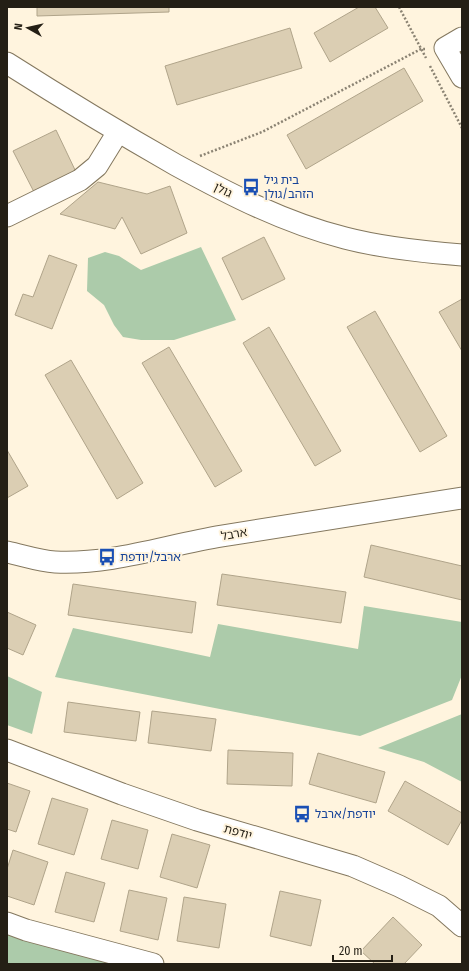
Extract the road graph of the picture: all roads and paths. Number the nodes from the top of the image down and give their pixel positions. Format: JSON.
{"nodes":[{"id":1,"x":454,"y":43,"type":"edge"},
{"id":2,"x":7,"y":63,"type":"edge"},
{"id":3,"x":462,"y":77,"type":"edge"},
{"id":4,"x":118,"y":132,"type":"junction"},
{"id":5,"x":177,"y":165,"type":"junction"},
{"id":6,"x":7,"y":216,"type":"edge"},
{"id":7,"x":462,"y":255,"type":"edge"},
{"id":8,"x":462,"y":498,"type":"edge"},
{"id":9,"x":7,"y":552,"type":"edge"},
{"id":10,"x":7,"y":750,"type":"edge"},
{"id":11,"x":7,"y":923,"type":"edge"},
{"id":12,"x":462,"y":926,"type":"edge"},
{"id":13,"x":153,"y":964,"type":"edge"}],
"edges":[{"from":1,"to":3,"type":"street"},
{"from":1,"to":5,"type":"path"},
{"from":2,"to":4,"type":"street","name":"גולן"},
{"from":4,"to":5,"type":"street","name":"גולן"},
{"from":4,"to":6,"type":"street"},
{"from":5,"to":7,"type":"street","name":"גולן"},
{"from":8,"to":9,"type":"street","name":"ארבל"},
{"from":10,"to":12,"type":"street","name":"יודפת"},
{"from":11,"to":13,"type":"street"}]}
